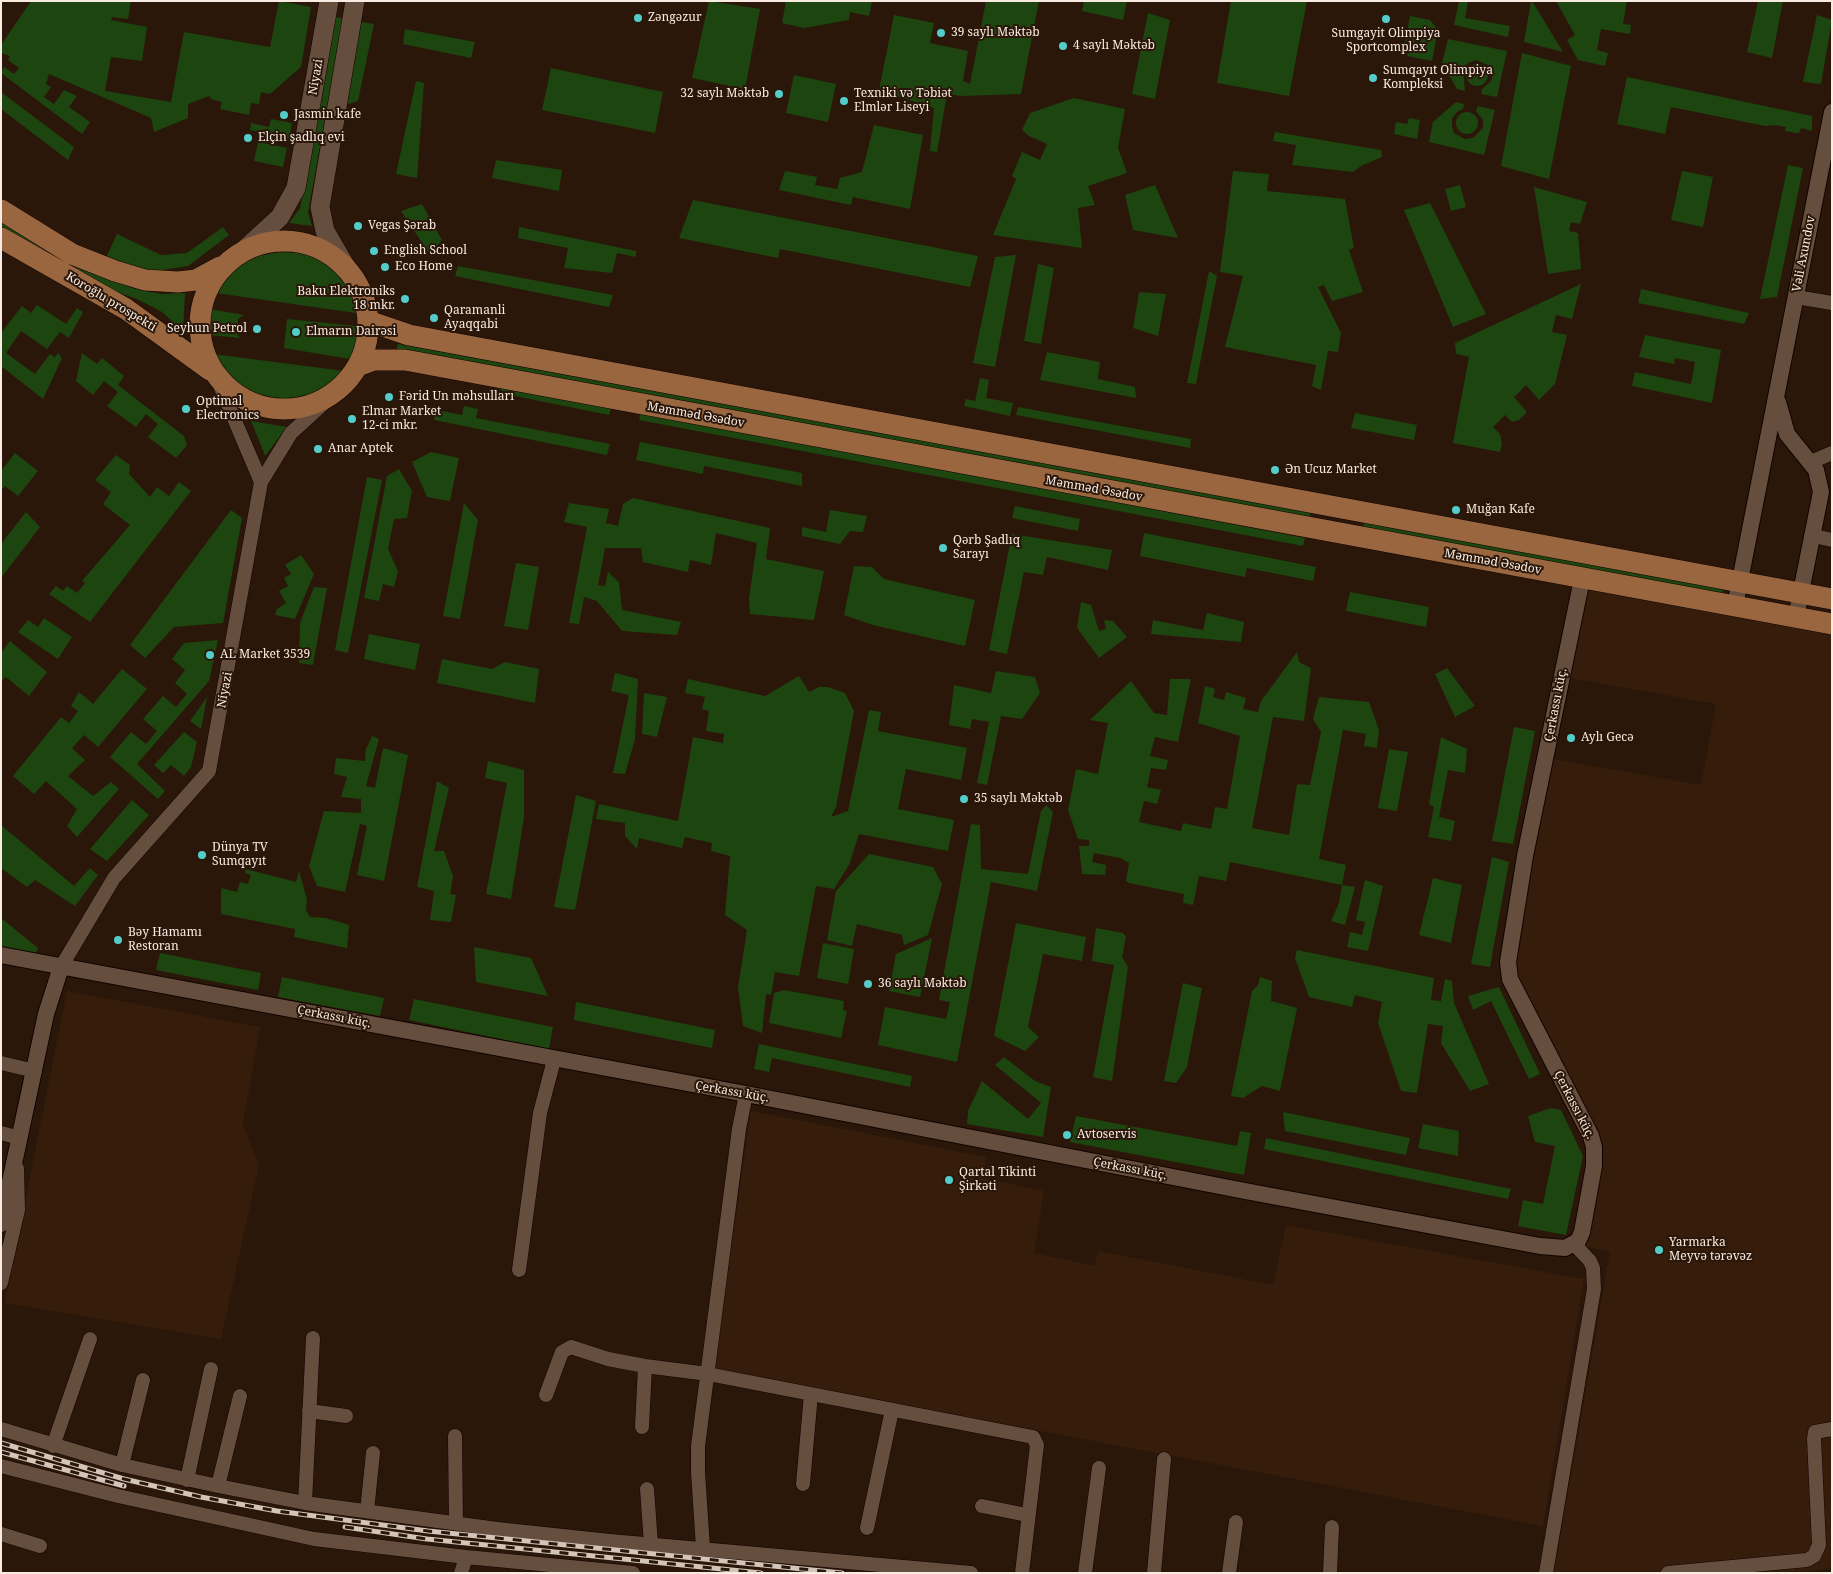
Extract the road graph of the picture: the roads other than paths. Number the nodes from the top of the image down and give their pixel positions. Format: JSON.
{"nodes":[{"id":1,"x":329,"y":3,"type":"edge"},
{"id":2,"x":355,"y":5,"type":"edge"},
{"id":3,"x":1832,"y":112,"type":"edge"},
{"id":4,"x":1826,"y":168,"type":"edge"},
{"id":5,"x":1,"y":210,"type":"edge"},
{"id":6,"x":1,"y":238,"type":"edge"},
{"id":7,"x":235,"y":256,"type":"junction"},
{"id":8,"x":349,"y":272,"type":"junction"},
{"id":9,"x":1796,"y":297,"type":"junction"},
{"id":10,"x":1832,"y":303,"type":"edge"},
{"id":11,"x":368,"y":321,"type":"junction"},
{"id":12,"x":151,"y":325,"type":"junction"},
{"id":13,"x":409,"y":335,"type":"junction"},
{"id":14,"x":201,"y":345,"type":"junction"},
{"id":15,"x":358,"y":366,"type":"junction"},
{"id":16,"x":214,"y":374,"type":"junction"},
{"id":17,"x":336,"y":392,"type":"junction"},
{"id":18,"x":1777,"y":396,"type":"junction"},
{"id":19,"x":1832,"y":453,"type":"edge"},
{"id":20,"x":1805,"y":456,"type":"junction"},
{"id":21,"x":1764,"y":463,"type":"junction"},
{"id":22,"x":261,"y":482,"type":"junction"},
{"id":23,"x":1814,"y":536,"type":"junction"},
{"id":24,"x":1832,"y":540,"type":"edge"},
{"id":25,"x":1582,"y":579,"type":"junction"},
{"id":26,"x":1740,"y":582,"type":"junction"},
{"id":27,"x":1802,"y":594,"type":"junction"},
{"id":28,"x":1832,"y":599,"type":"edge"},
{"id":29,"x":1736,"y":606,"type":"junction"},
{"id":30,"x":1796,"y":618,"type":"junction"},
{"id":31,"x":1832,"y":624,"type":"edge"},
{"id":32,"x":1,"y":955,"type":"edge"},
{"id":33,"x":62,"y":967,"type":"junction"},
{"id":34,"x":554,"y":1060,"type":"junction"},
{"id":35,"x":1,"y":1062,"type":"edge"},
{"id":36,"x":35,"y":1071,"type":"junction"},
{"id":37,"x":746,"y":1094,"type":"junction"},
{"id":38,"x":1,"y":1133,"type":"edge"},
{"id":39,"x":20,"y":1138,"type":"junction"},
{"id":40,"x":16,"y":1158,"type":"junction"},
{"id":41,"x":1,"y":1195,"type":"edge"},
{"id":42,"x":1,"y":1224,"type":"edge"},
{"id":43,"x":1574,"y":1244,"type":"junction"},
{"id":44,"x":519,"y":1270,"type":"dead end"},
{"id":45,"x":1,"y":1283,"type":"edge"},
{"id":46,"x":313,"y":1338,"type":"dead end"},
{"id":47,"x":90,"y":1339,"type":"dead end"},
{"id":48,"x":645,"y":1366,"type":"junction"},
{"id":49,"x":212,"y":1369,"type":"dead end"},
{"id":50,"x":708,"y":1374,"type":"junction"},
{"id":51,"x":143,"y":1380,"type":"dead end"},
{"id":52,"x":811,"y":1394,"type":"junction"},
{"id":53,"x":546,"y":1395,"type":"dead end"},
{"id":54,"x":240,"y":1396,"type":"dead end"},
{"id":55,"x":892,"y":1410,"type":"junction"},
{"id":56,"x":309,"y":1411,"type":"junction"},
{"id":57,"x":346,"y":1416,"type":"dead end"},
{"id":58,"x":642,"y":1427,"type":"dead end"},
{"id":59,"x":1,"y":1429,"type":"edge"},
{"id":60,"x":1832,"y":1429,"type":"edge"},
{"id":61,"x":455,"y":1436,"type":"dead end"},
{"id":62,"x":53,"y":1446,"type":"junction"},
{"id":63,"x":373,"y":1453,"type":"dead end"},
{"id":64,"x":1164,"y":1459,"type":"dead end"},
{"id":65,"x":122,"y":1465,"type":"junction"},
{"id":66,"x":1,"y":1466,"type":"edge"},
{"id":67,"x":1099,"y":1468,"type":"dead end"},
{"id":68,"x":186,"y":1480,"type":"junction"},
{"id":69,"x":803,"y":1484,"type":"dead end"},
{"id":70,"x":218,"y":1486,"type":"junction"},
{"id":71,"x":647,"y":1489,"type":"dead end"},
{"id":72,"x":305,"y":1503,"type":"junction"},
{"id":73,"x":982,"y":1506,"type":"dead end"},
{"id":74,"x":367,"y":1511,"type":"junction"},
{"id":75,"x":1028,"y":1514,"type":"junction"},
{"id":76,"x":1236,"y":1522,"type":"dead end"},
{"id":77,"x":456,"y":1523,"type":"junction"},
{"id":78,"x":1332,"y":1527,"type":"dead end"},
{"id":79,"x":867,"y":1528,"type":"dead end"},
{"id":80,"x":1,"y":1534,"type":"edge"},
{"id":81,"x":651,"y":1544,"type":"junction"},
{"id":82,"x":40,"y":1546,"type":"dead end"},
{"id":83,"x":704,"y":1548,"type":"junction"},
{"id":84,"x":466,"y":1557,"type":"junction"},
{"id":85,"x":571,"y":1570,"type":"edge"},
{"id":86,"x":461,"y":1573,"type":"edge"},
{"id":87,"x":633,"y":1573,"type":"edge"},
{"id":88,"x":971,"y":1573,"type":"edge"},
{"id":89,"x":1022,"y":1573,"type":"edge"},
{"id":90,"x":1085,"y":1573,"type":"edge"},
{"id":91,"x":1154,"y":1573,"type":"edge"},
{"id":92,"x":1229,"y":1573,"type":"edge"},
{"id":93,"x":1330,"y":1573,"type":"edge"},
{"id":94,"x":1546,"y":1573,"type":"edge"},
{"id":95,"x":1668,"y":1573,"type":"edge"}],
"edges":[{"from":1,"to":2,"type":"main road"},
{"from":1,"to":7,"type":"main road","name":"Niyazi"},
{"from":2,"to":8,"type":"main road"},
{"from":3,"to":4,"type":"street","name":"Vəli Axundov"},
{"from":4,"to":9,"type":"street","name":"Vəli Axundov"},
{"from":5,"to":7,"type":"main road","name":"Koroğlu prospekti"},
{"from":6,"to":12,"type":"main road","name":"Koroğlu prospekti"},
{"from":7,"to":8,"type":"main road"},
{"from":7,"to":14,"type":"main road"},
{"from":8,"to":11,"type":"main road"},
{"from":8,"to":13,"type":"main road"},
{"from":9,"to":10,"type":"street"},
{"from":9,"to":18,"type":"street","name":"Vəli Axundov"},
{"from":11,"to":13,"type":"main road","name":"Məmməd Əsədov"},
{"from":11,"to":15,"type":"main road"},
{"from":12,"to":14,"type":"main road"},
{"from":12,"to":16,"type":"main road","name":"Koroğlu prospekti"},
{"from":13,"to":26,"type":"main road","name":"Məmməd Əsədov"},
{"from":14,"to":16,"type":"main road"},
{"from":15,"to":17,"type":"main road"},
{"from":15,"to":25,"type":"main road","name":"Məmməd Əsədov"},
{"from":16,"to":17,"type":"main road"},
{"from":16,"to":22,"type":"street"},
{"from":17,"to":22,"type":"street"},
{"from":18,"to":20,"type":"street"},
{"from":18,"to":21,"type":"street","name":"Vəli Axundov"},
{"from":19,"to":20,"type":"street"},
{"from":20,"to":21,"type":"street"},
{"from":20,"to":23,"type":"street"},
{"from":21,"to":26,"type":"street","name":"Vəli Axundov"},
{"from":22,"to":33,"type":"street","name":"Niyazi"},
{"from":23,"to":24,"type":"street"},
{"from":23,"to":27,"type":"street"},
{"from":25,"to":29,"type":"main road","name":"Məmməd Əsədov"},
{"from":25,"to":43,"type":"street","name":"Çerkassı küç."},
{"from":26,"to":27,"type":"main road","name":"Məmməd Əsədov"},
{"from":26,"to":29,"type":"street","name":"Vəli Axundov"},
{"from":27,"to":28,"type":"main road","name":"Məmməd Əsədov"},
{"from":27,"to":30,"type":"street"},
{"from":29,"to":30,"type":"main road","name":"Məmməd Əsədov"},
{"from":30,"to":31,"type":"main road","name":"Məmməd Əsədov"},
{"from":32,"to":33,"type":"street","name":"Çerkassı küç."},
{"from":33,"to":34,"type":"street","name":"Çerkassı küç."},
{"from":33,"to":36,"type":"street"},
{"from":34,"to":37,"type":"street","name":"Çerkassı küç."},
{"from":34,"to":44,"type":"street"},
{"from":35,"to":36,"type":"street"},
{"from":36,"to":39,"type":"street"},
{"from":37,"to":43,"type":"street","name":"Çerkassı küç."},
{"from":37,"to":50,"type":"street"},
{"from":38,"to":39,"type":"street"},
{"from":39,"to":40,"type":"street"},
{"from":40,"to":41,"type":"street"},
{"from":40,"to":42,"type":"street"},
{"from":40,"to":45,"type":"street"},
{"from":43,"to":94,"type":"street"},
{"from":46,"to":56,"type":"street"},
{"from":47,"to":62,"type":"street"},
{"from":48,"to":50,"type":"street"},
{"from":48,"to":53,"type":"street"},
{"from":48,"to":58,"type":"street"},
{"from":49,"to":68,"type":"street"},
{"from":50,"to":52,"type":"street"},
{"from":50,"to":83,"type":"street"},
{"from":51,"to":65,"type":"street"},
{"from":52,"to":55,"type":"street"},
{"from":52,"to":69,"type":"street"},
{"from":54,"to":70,"type":"street"},
{"from":55,"to":75,"type":"street"},
{"from":55,"to":79,"type":"street"},
{"from":56,"to":57,"type":"street"},
{"from":56,"to":72,"type":"street"},
{"from":59,"to":62,"type":"street"},
{"from":60,"to":95,"type":"street"},
{"from":61,"to":77,"type":"street"},
{"from":62,"to":65,"type":"street"},
{"from":63,"to":74,"type":"street"},
{"from":64,"to":91,"type":"street"},
{"from":65,"to":68,"type":"street"},
{"from":66,"to":84,"type":"street"},
{"from":67,"to":90,"type":"street"},
{"from":68,"to":70,"type":"street"},
{"from":70,"to":72,"type":"street"},
{"from":71,"to":81,"type":"street"},
{"from":72,"to":74,"type":"street"},
{"from":73,"to":75,"type":"street"},
{"from":74,"to":77,"type":"street"},
{"from":75,"to":89,"type":"street"},
{"from":76,"to":92,"type":"street"},
{"from":77,"to":81,"type":"street"},
{"from":78,"to":93,"type":"street"},
{"from":80,"to":82,"type":"street"},
{"from":81,"to":83,"type":"street"},
{"from":83,"to":88,"type":"street"},
{"from":84,"to":85,"type":"street"},
{"from":84,"to":86,"type":"street"},
{"from":85,"to":87,"type":"street"}]}
